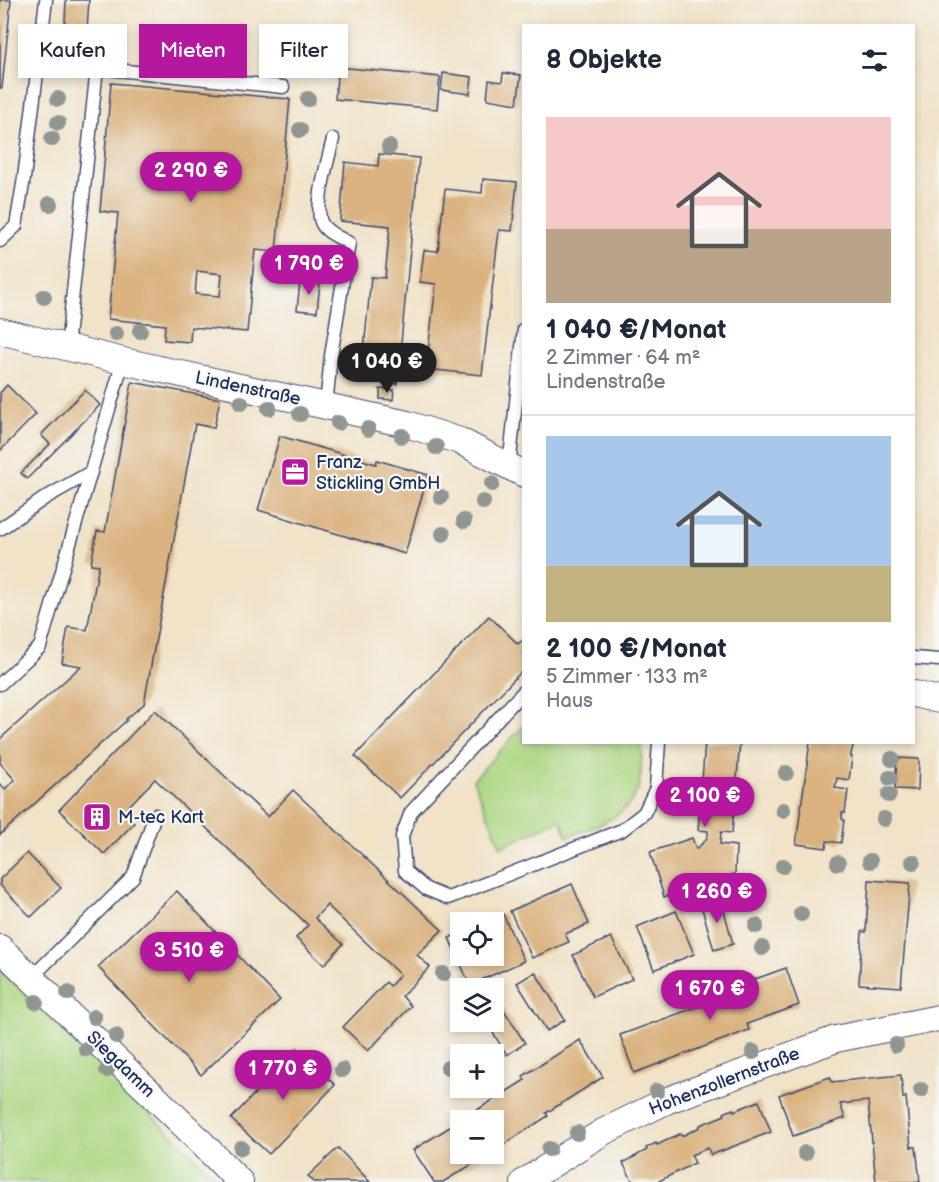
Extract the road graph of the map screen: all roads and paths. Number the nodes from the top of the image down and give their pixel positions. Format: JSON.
{"nodes":[{"id":1,"x":46,"y":0,"type":"edge"},
{"id":2,"x":282,"y":87,"type":"dead end"},
{"id":3,"x":333,"y":139,"type":"dead end"},
{"id":4,"x":0,"y":242,"type":"edge"},
{"id":5,"x":0,"y":331,"type":"edge"},
{"id":6,"x":67,"y":347,"type":"junction"},
{"id":7,"x":123,"y":361,"type":"junction"},
{"id":8,"x":522,"y":369,"type":"edge"},
{"id":9,"x":326,"y":406,"type":"junction"},
{"id":10,"x":517,"y":470,"type":"edge"},
{"id":11,"x":91,"y":472,"type":"junction"},
{"id":12,"x":0,"y":529,"type":"edge"},
{"id":13,"x":915,"y":658,"type":"edge"},
{"id":14,"x":939,"y":660,"type":"edge"},
{"id":15,"x":0,"y":684,"type":"edge"},
{"id":16,"x":522,"y":693,"type":"edge"},
{"id":17,"x":915,"y":694,"type":"edge"},
{"id":18,"x":939,"y":700,"type":"edge"},
{"id":19,"x":659,"y":744,"type":"edge"},
{"id":20,"x":155,"y":815,"type":"dead end"},
{"id":21,"x":0,"y":948,"type":"edge"},
{"id":22,"x":31,"y":978,"type":"junction"},
{"id":23,"x":939,"y":1018,"type":"edge"},
{"id":24,"x":240,"y":1182,"type":"edge"},
{"id":25,"x":524,"y":1182,"type":"edge"}],
"edges":[{"from":1,"to":4,"type":"lane"},
{"from":2,"to":6,"type":"lane"},
{"from":3,"to":9,"type":"lane"},
{"from":5,"to":6,"type":"street","name":"Lindenstraße"},
{"from":6,"to":7,"type":"street","name":"Lindenstraße"},
{"from":7,"to":9,"type":"street","name":"Lindenstraße"},
{"from":7,"to":11,"type":"lane"},
{"from":8,"to":10,"type":"lane"},
{"from":9,"to":10,"type":"street","name":"Lindenstraße"},
{"from":11,"to":12,"type":"lane"},
{"from":11,"to":15,"type":"lane"},
{"from":13,"to":14,"type":"lane"},
{"from":16,"to":19,"type":"lane"},
{"from":17,"to":18,"type":"street"},
{"from":20,"to":22,"type":"lane"},
{"from":21,"to":22,"type":"street","name":"Siegdamm"},
{"from":22,"to":24,"type":"street","name":"Siegdamm"},
{"from":23,"to":25,"type":"street","name":"Hohenzollernstraße"}]}
